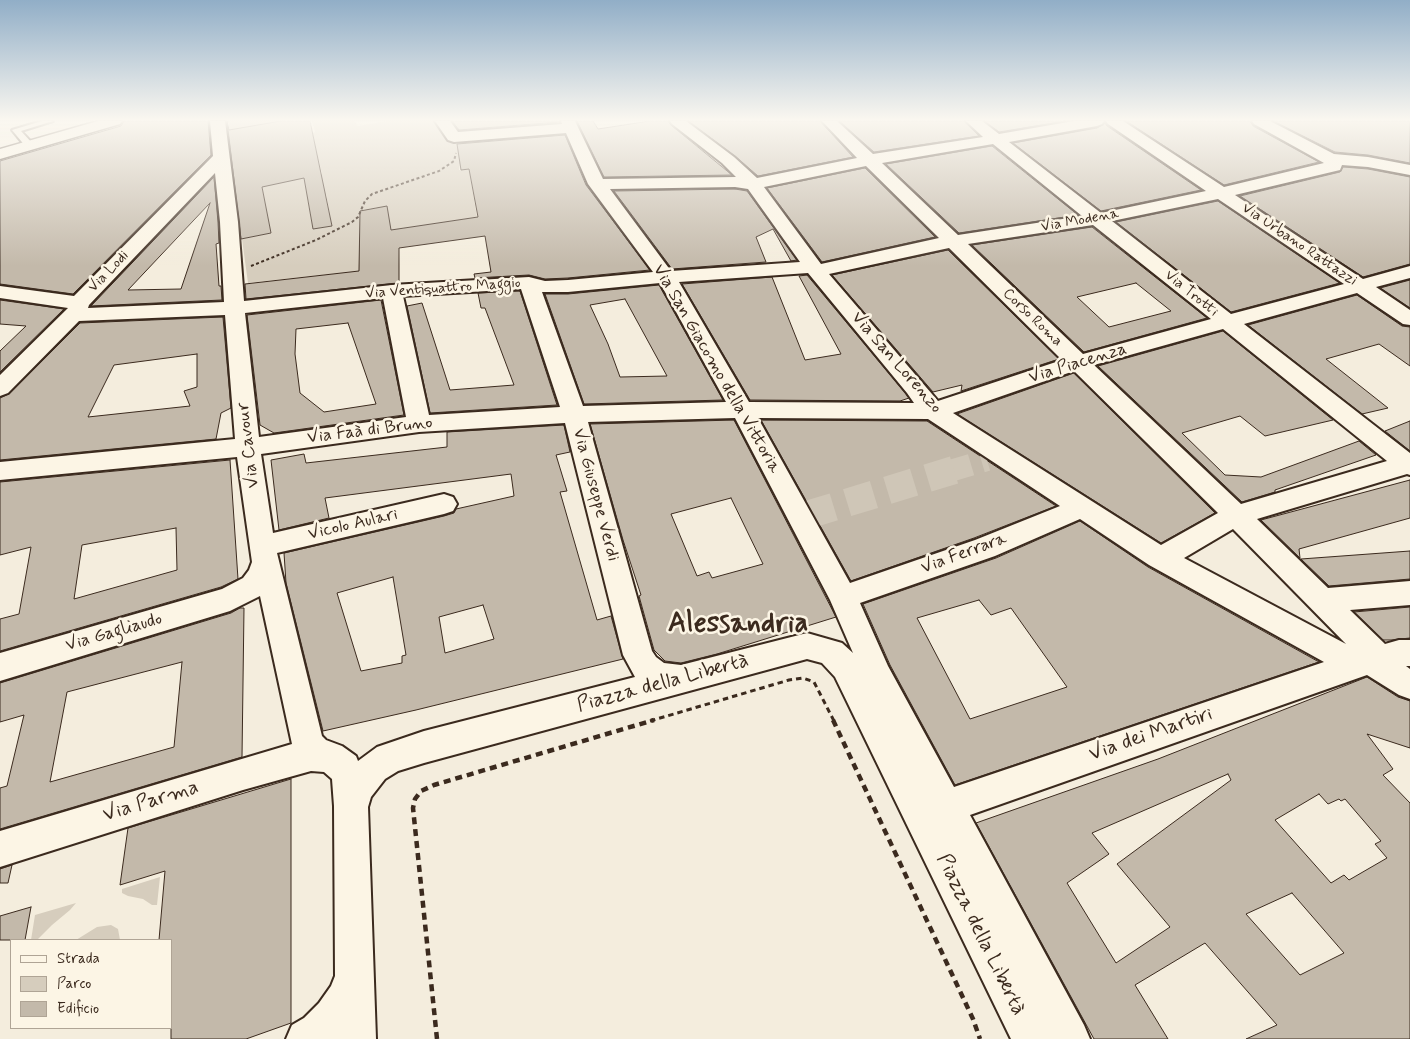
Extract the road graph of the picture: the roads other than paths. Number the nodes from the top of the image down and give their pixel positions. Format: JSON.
{"nodes":[{"id":1,"x":209,"y":169,"type":"edge"},
{"id":2,"x":223,"y":169,"type":"edge"},
{"id":3,"x":590,"y":169,"type":"edge"},
{"id":4,"x":738,"y":169,"type":"edge"},
{"id":5,"x":825,"y":169,"type":"edge"},
{"id":6,"x":881,"y":169,"type":"edge"},
{"id":7,"x":1035,"y":169,"type":"edge"},
{"id":8,"x":1185,"y":169,"type":"edge"},
{"id":9,"x":1319,"y":169,"type":"edge"},
{"id":10,"x":597,"y":184,"type":"junction"},
{"id":11,"x":753,"y":184,"type":"junction"},
{"id":12,"x":1220,"y":193,"type":"junction"},
{"id":13,"x":1098,"y":219,"type":"junction"},
{"id":14,"x":952,"y":241,"type":"junction"},
{"id":15,"x":814,"y":269,"type":"junction"},
{"id":16,"x":1410,"y":272,"type":"edge"},
{"id":17,"x":666,"y":277,"type":"junction"},
{"id":18,"x":529,"y":283,"type":"junction"},
{"id":19,"x":1359,"y":285,"type":"junction"},
{"id":20,"x":392,"y":291,"type":"junction"},
{"id":21,"x":0,"y":292,"type":"edge"},
{"id":22,"x":234,"y":308,"type":"junction"},
{"id":23,"x":76,"y":309,"type":"junction"},
{"id":24,"x":1410,"y":319,"type":"edge"},
{"id":25,"x":1228,"y":322,"type":"junction"},
{"id":26,"x":1078,"y":362,"type":"junction"},
{"id":27,"x":0,"y":388,"type":"edge"},
{"id":28,"x":742,"y":410,"type":"junction"},
{"id":29,"x":933,"y":411,"type":"junction"},
{"id":30,"x":574,"y":414,"type":"junction"},
{"id":31,"x":419,"y":424,"type":"junction"},
{"id":32,"x":248,"y":446,"type":"junction"},
{"id":33,"x":1409,"y":465,"type":"edge"},
{"id":34,"x":0,"y":471,"type":"edge"},
{"id":35,"x":444,"y":504,"type":"dead end"},
{"id":36,"x":1083,"y":507,"type":"junction"},
{"id":37,"x":1236,"y":516,"type":"junction"},
{"id":38,"x":264,"y":554,"type":"junction"},
{"id":39,"x":1160,"y":557,"type":"junction"},
{"id":40,"x":1410,"y":594,"type":"edge"},
{"id":41,"x":843,"y":597,"type":"junction"},
{"id":42,"x":1322,"y":602,"type":"junction"},
{"id":43,"x":1410,"y":653,"type":"edge"},
{"id":44,"x":1369,"y":661,"type":"junction"},
{"id":45,"x":0,"y":667,"type":"edge"},
{"id":46,"x":685,"y":678,"type":"junction"},
{"id":47,"x":1410,"y":685,"type":"edge"},
{"id":48,"x":314,"y":756,"type":"junction"},
{"id":49,"x":947,"y":806,"type":"junction"},
{"id":50,"x":351,"y":810,"type":"junction"},
{"id":51,"x":0,"y":849,"type":"edge"},
{"id":52,"x":354,"y":968,"type":"junction"},
{"id":53,"x":306,"y":1039,"type":"edge"},
{"id":54,"x":356,"y":1039,"type":"edge"},
{"id":55,"x":1032,"y":1039,"type":"edge"},
{"id":56,"x":1070,"y":1039,"type":"edge"}],
"edges":[{"from":1,"to":23,"type":"street","name":"Via Lodi"},
{"from":2,"to":22,"type":"street","name":"Via Cavour"},
{"from":3,"to":10,"type":"street","name":"Via San Giacomo della Vittoria"},
{"from":4,"to":11,"type":"street","name":"Via San Lorenzo"},
{"from":5,"to":11,"type":"street"},
{"from":6,"to":14,"type":"street","name":"Corso Roma"},
{"from":7,"to":13,"type":"street","name":"Via Trotti"},
{"from":8,"to":12,"type":"street","name":"Via Urbano Rattazzi"},
{"from":9,"to":12,"type":"street","name":"Via Modena"},
{"from":10,"to":11,"type":"street"},
{"from":10,"to":17,"type":"street","name":"Via San Giacomo della Vittoria"},
{"from":11,"to":15,"type":"street","name":"Via San Lorenzo"},
{"from":12,"to":13,"type":"street","name":"Via Modena"},
{"from":12,"to":19,"type":"street","name":"Via Urbano Rattazzi"},
{"from":13,"to":14,"type":"street","name":"Via Modena"},
{"from":13,"to":25,"type":"street","name":"Via Trotti"},
{"from":14,"to":15,"type":"street","name":"Via Modena"},
{"from":14,"to":26,"type":"street","name":"Corso Roma"},
{"from":15,"to":17,"type":"street","name":"Via Ventiquattro Maggio"},
{"from":15,"to":29,"type":"street","name":"Via San Lorenzo"},
{"from":16,"to":19,"type":"street","name":"Via Piacenza"},
{"from":17,"to":18,"type":"street","name":"Via Ventiquattro Maggio"},
{"from":17,"to":28,"type":"street","name":"Via San Giacomo della Vittoria"},
{"from":18,"to":20,"type":"street","name":"Via Ventiquattro Maggio"},
{"from":18,"to":30,"type":"street","name":"Via Giuseppe Verdi"},
{"from":19,"to":24,"type":"street","name":"Via Urbano Rattazzi"},
{"from":19,"to":25,"type":"street","name":"Via Piacenza"},
{"from":20,"to":22,"type":"street","name":"Via Ventiquattro Maggio"},
{"from":20,"to":31,"type":"street"},
{"from":21,"to":23,"type":"street","name":"Via Ventiquattro Maggio"},
{"from":22,"to":23,"type":"street","name":"Via Ventiquattro Maggio"},
{"from":22,"to":32,"type":"street","name":"Via Cavour"},
{"from":23,"to":27,"type":"street","name":"Via Lodi"},
{"from":25,"to":26,"type":"street","name":"Via Piacenza"},
{"from":25,"to":33,"type":"street","name":"Via Trotti"},
{"from":26,"to":29,"type":"street","name":"Via Piacenza"},
{"from":26,"to":37,"type":"street","name":"Corso Roma"},
{"from":28,"to":29,"type":"street","name":"Via Piacenza"},
{"from":28,"to":30,"type":"street","name":"Via Faà di Bruno"},
{"from":28,"to":41,"type":"street","name":"Via San Giacomo della Vittoria"},
{"from":29,"to":36,"type":"street","name":"Via San Lorenzo"},
{"from":30,"to":31,"type":"street","name":"Via Faà di Bruno"},
{"from":30,"to":46,"type":"street","name":"Via Giuseppe Verdi"},
{"from":31,"to":32,"type":"street","name":"Via Faà di Bruno"},
{"from":32,"to":34,"type":"street","name":"Via Faà di Bruno"},
{"from":32,"to":38,"type":"street","name":"Via Cavour"},
{"from":33,"to":37,"type":"street"},
{"from":35,"to":38,"type":"street","name":"Vicolo Aulari"},
{"from":36,"to":39,"type":"street","name":"Via San Lorenzo"},
{"from":36,"to":41,"type":"street","name":"Via Ferrara"},
{"from":37,"to":39,"type":"street"},
{"from":37,"to":42,"type":"street","name":"Corso Roma"},
{"from":38,"to":45,"type":"street","name":"Via Gagliaudo"},
{"from":38,"to":48,"type":"street","name":"Via Cavour"},
{"from":39,"to":44,"type":"street","name":"Via San Lorenzo"},
{"from":40,"to":42,"type":"street"},
{"from":41,"to":49,"type":"street","name":"Piazza della Libertà"},
{"from":42,"to":44,"type":"street","name":"Corso Roma"},
{"from":43,"to":44,"type":"street","name":"Via dei Martiri"},
{"from":44,"to":47,"type":"street"},
{"from":44,"to":49,"type":"street","name":"Via dei Martiri"},
{"from":46,"to":50,"type":"street","name":"Piazza della Libertà"},
{"from":46,"to":55,"type":"street","name":"Piazza della Libertà"},
{"from":48,"to":50,"type":"street","name":"Via Cavour"},
{"from":48,"to":51,"type":"street","name":"Via Parma"},
{"from":49,"to":56,"type":"street","name":"Piazza della Libertà"},
{"from":50,"to":52,"type":"street","name":"Piazza della Libertà"},
{"from":52,"to":53,"type":"street"},
{"from":52,"to":54,"type":"street","name":"Piazza della Libertà"}]}
